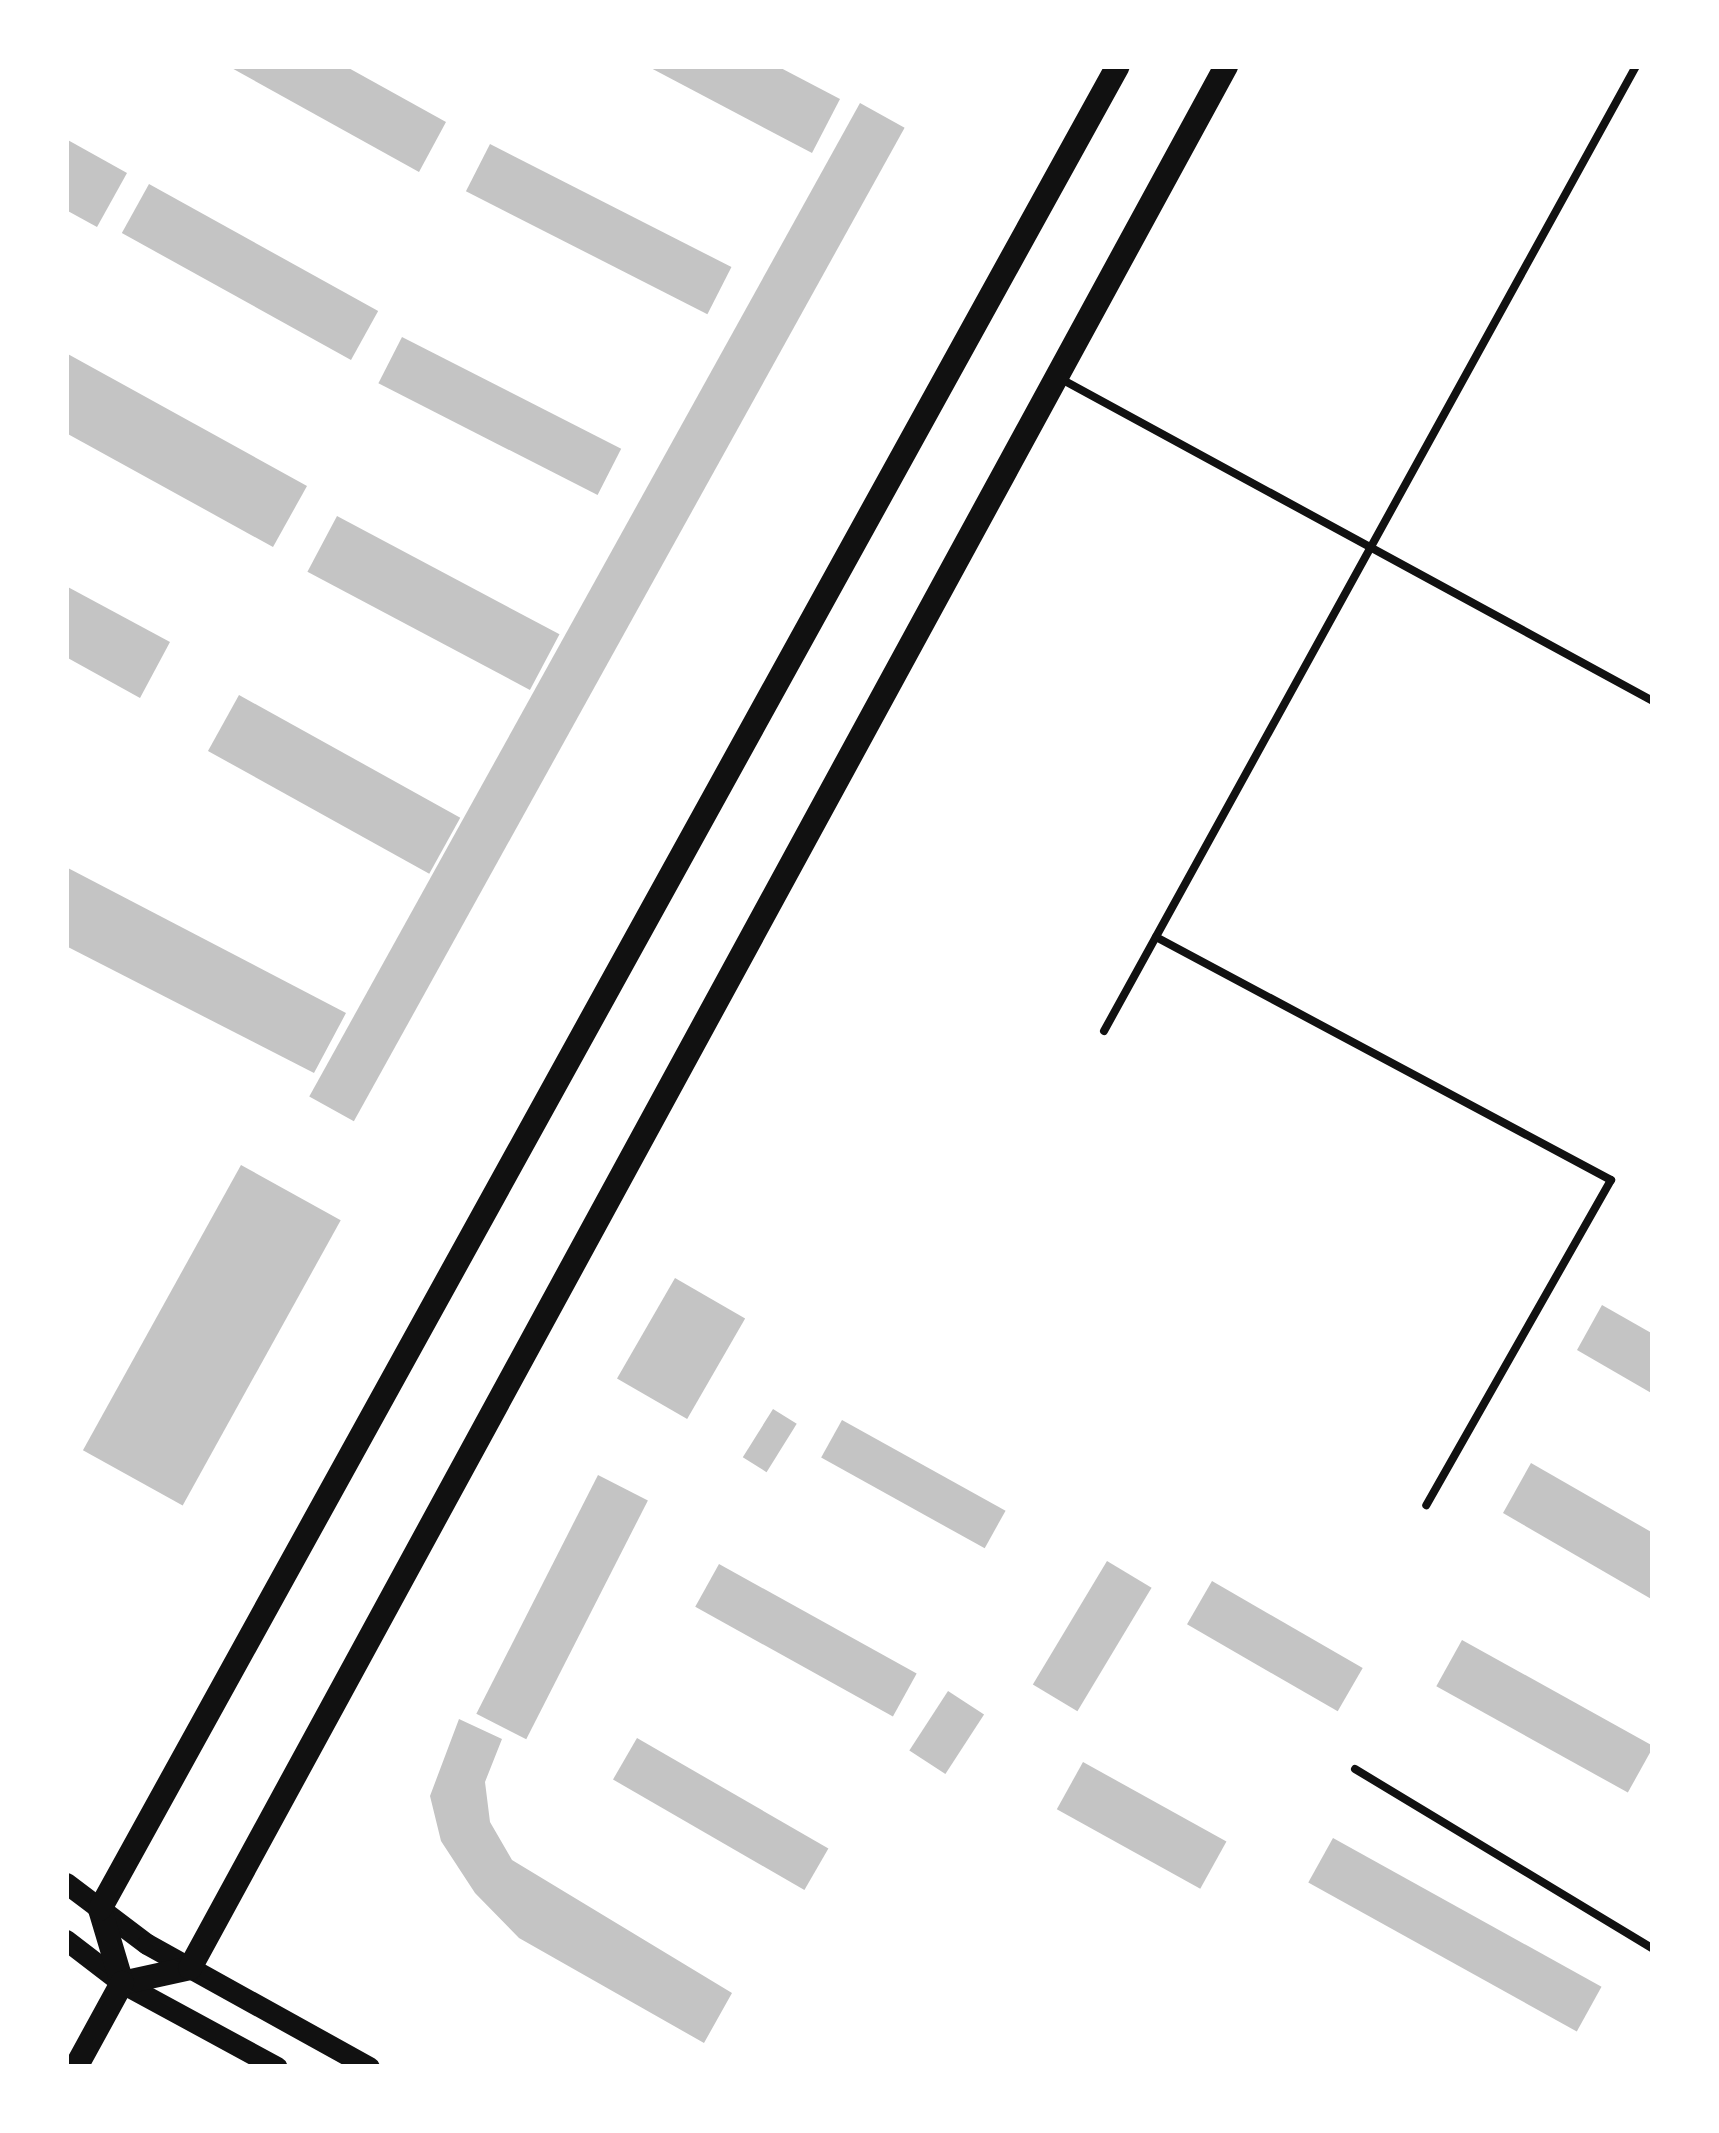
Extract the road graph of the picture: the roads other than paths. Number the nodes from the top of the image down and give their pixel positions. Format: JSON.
{"nodes":[{"id":1,"x":1118,"y":66,"type":"edge"},
{"id":2,"x":1226,"y":66,"type":"edge"},
{"id":3,"x":1636,"y":66,"type":"edge"},
{"id":4,"x":1057,"y":376,"type":"junction"},
{"id":5,"x":1371,"y":547,"type":"junction"},
{"id":6,"x":1653,"y":701,"type":"edge"},
{"id":7,"x":1156,"y":937,"type":"junction"},
{"id":8,"x":1104,"y":1030,"type":"dead end"},
{"id":9,"x":1426,"y":1505,"type":"dead end"},
{"id":10,"x":1355,"y":1769,"type":"dead end"},
{"id":11,"x":66,"y":1883,"type":"edge"},
{"id":12,"x":100,"y":1909,"type":"junction"},
{"id":13,"x":66,"y":1940,"type":"edge"},
{"id":14,"x":1653,"y":1948,"type":"edge"},
{"id":15,"x":190,"y":1968,"type":"junction"},
{"id":16,"x":122,"y":1983,"type":"junction"},
{"id":17,"x":76,"y":2067,"type":"edge"},
{"id":18,"x":277,"y":2067,"type":"edge"},
{"id":19,"x":369,"y":2067,"type":"edge"}],
"edges":[{"from":1,"to":12,"type":"main road"},
{"from":2,"to":4,"type":"main road"},
{"from":3,"to":5,"type":"lane"},
{"from":4,"to":5,"type":"lane"},
{"from":4,"to":15,"type":"main road"},
{"from":5,"to":6,"type":"lane"},
{"from":5,"to":7,"type":"lane"},
{"from":7,"to":8,"type":"lane"},
{"from":7,"to":9,"type":"lane"},
{"from":10,"to":14,"type":"lane"},
{"from":11,"to":12,"type":"street"},
{"from":12,"to":15,"type":"street"},
{"from":12,"to":16,"type":"main road"},
{"from":13,"to":16,"type":"street"},
{"from":15,"to":16,"type":"main road"},
{"from":15,"to":19,"type":"street"},
{"from":16,"to":17,"type":"main road"},
{"from":16,"to":18,"type":"street"}]}
